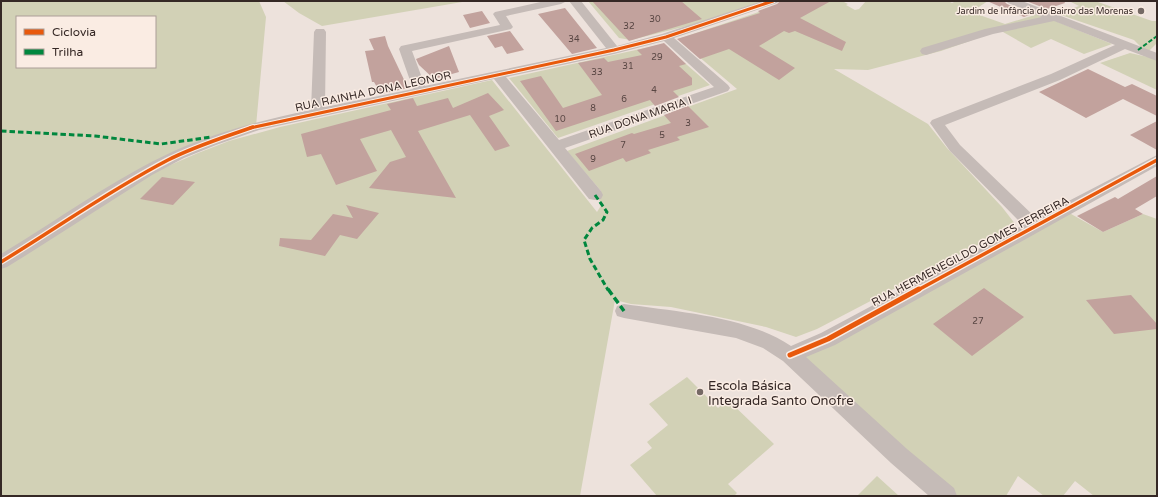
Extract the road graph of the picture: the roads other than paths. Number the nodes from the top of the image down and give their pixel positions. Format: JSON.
{"nodes":[{"id":1,"x":561,"y":1,"type":"edge"},
{"id":2,"x":575,"y":1,"type":"edge"},
{"id":3,"x":773,"y":1,"type":"edge"},
{"id":4,"x":1012,"y":1,"type":"edge"},
{"id":5,"x":1055,"y":18,"type":"junction"},
{"id":6,"x":320,"y":32,"type":"dead end"},
{"id":7,"x":666,"y":37,"type":"junction"},
{"id":8,"x":1124,"y":45,"type":"junction"},
{"id":9,"x":614,"y":50,"type":"junction"},
{"id":10,"x":926,"y":51,"type":"dead end"},
{"id":11,"x":1157,"y":57,"type":"edge"},
{"id":12,"x":497,"y":74,"type":"junction"},
{"id":13,"x":420,"y":90,"type":"junction"},
{"id":14,"x":318,"y":112,"type":"junction"},
{"id":15,"x":556,"y":146,"type":"junction"},
{"id":16,"x":1157,"y":160,"type":"edge"},
{"id":17,"x":595,"y":194,"type":"dead end"},
{"id":18,"x":1034,"y":226,"type":"junction"},
{"id":19,"x":1,"y":262,"type":"edge"},
{"id":20,"x":624,"y":311,"type":"dead end"},
{"id":21,"x":790,"y":355,"type":"junction"},
{"id":22,"x":946,"y":496,"type":"edge"}],
"edges":[{"from":1,"to":13,"type":"street"},
{"from":2,"to":9,"type":"street"},
{"from":3,"to":7,"type":"street","name":"RUA RAINHA DONA LEONOR"},
{"from":4,"to":5,"type":"street"},
{"from":5,"to":8,"type":"street"},
{"from":5,"to":10,"type":"street"},
{"from":6,"to":14,"type":"street"},
{"from":7,"to":9,"type":"street","name":"RUA RAINHA DONA LEONOR"},
{"from":7,"to":15,"type":"street","name":"RUA DONA MARIA I"},
{"from":8,"to":11,"type":"street"},
{"from":8,"to":18,"type":"street"},
{"from":9,"to":12,"type":"street","name":"RUA RAINHA DONA LEONOR"},
{"from":12,"to":13,"type":"street","name":"RUA RAINHA DONA LEONOR"},
{"from":12,"to":15,"type":"street"},
{"from":13,"to":14,"type":"street","name":"RUA RAINHA DONA LEONOR"},
{"from":14,"to":19,"type":"street","name":"RUA RAINHA DONA LEONOR"},
{"from":15,"to":17,"type":"street"},
{"from":16,"to":18,"type":"street","name":"RUA HERMENEGILDO GOMES FERREIRA"},
{"from":18,"to":21,"type":"street","name":"RUA HERMENEGILDO GOMES FERREIRA"},
{"from":20,"to":21,"type":"street"},
{"from":21,"to":22,"type":"street"}]}
